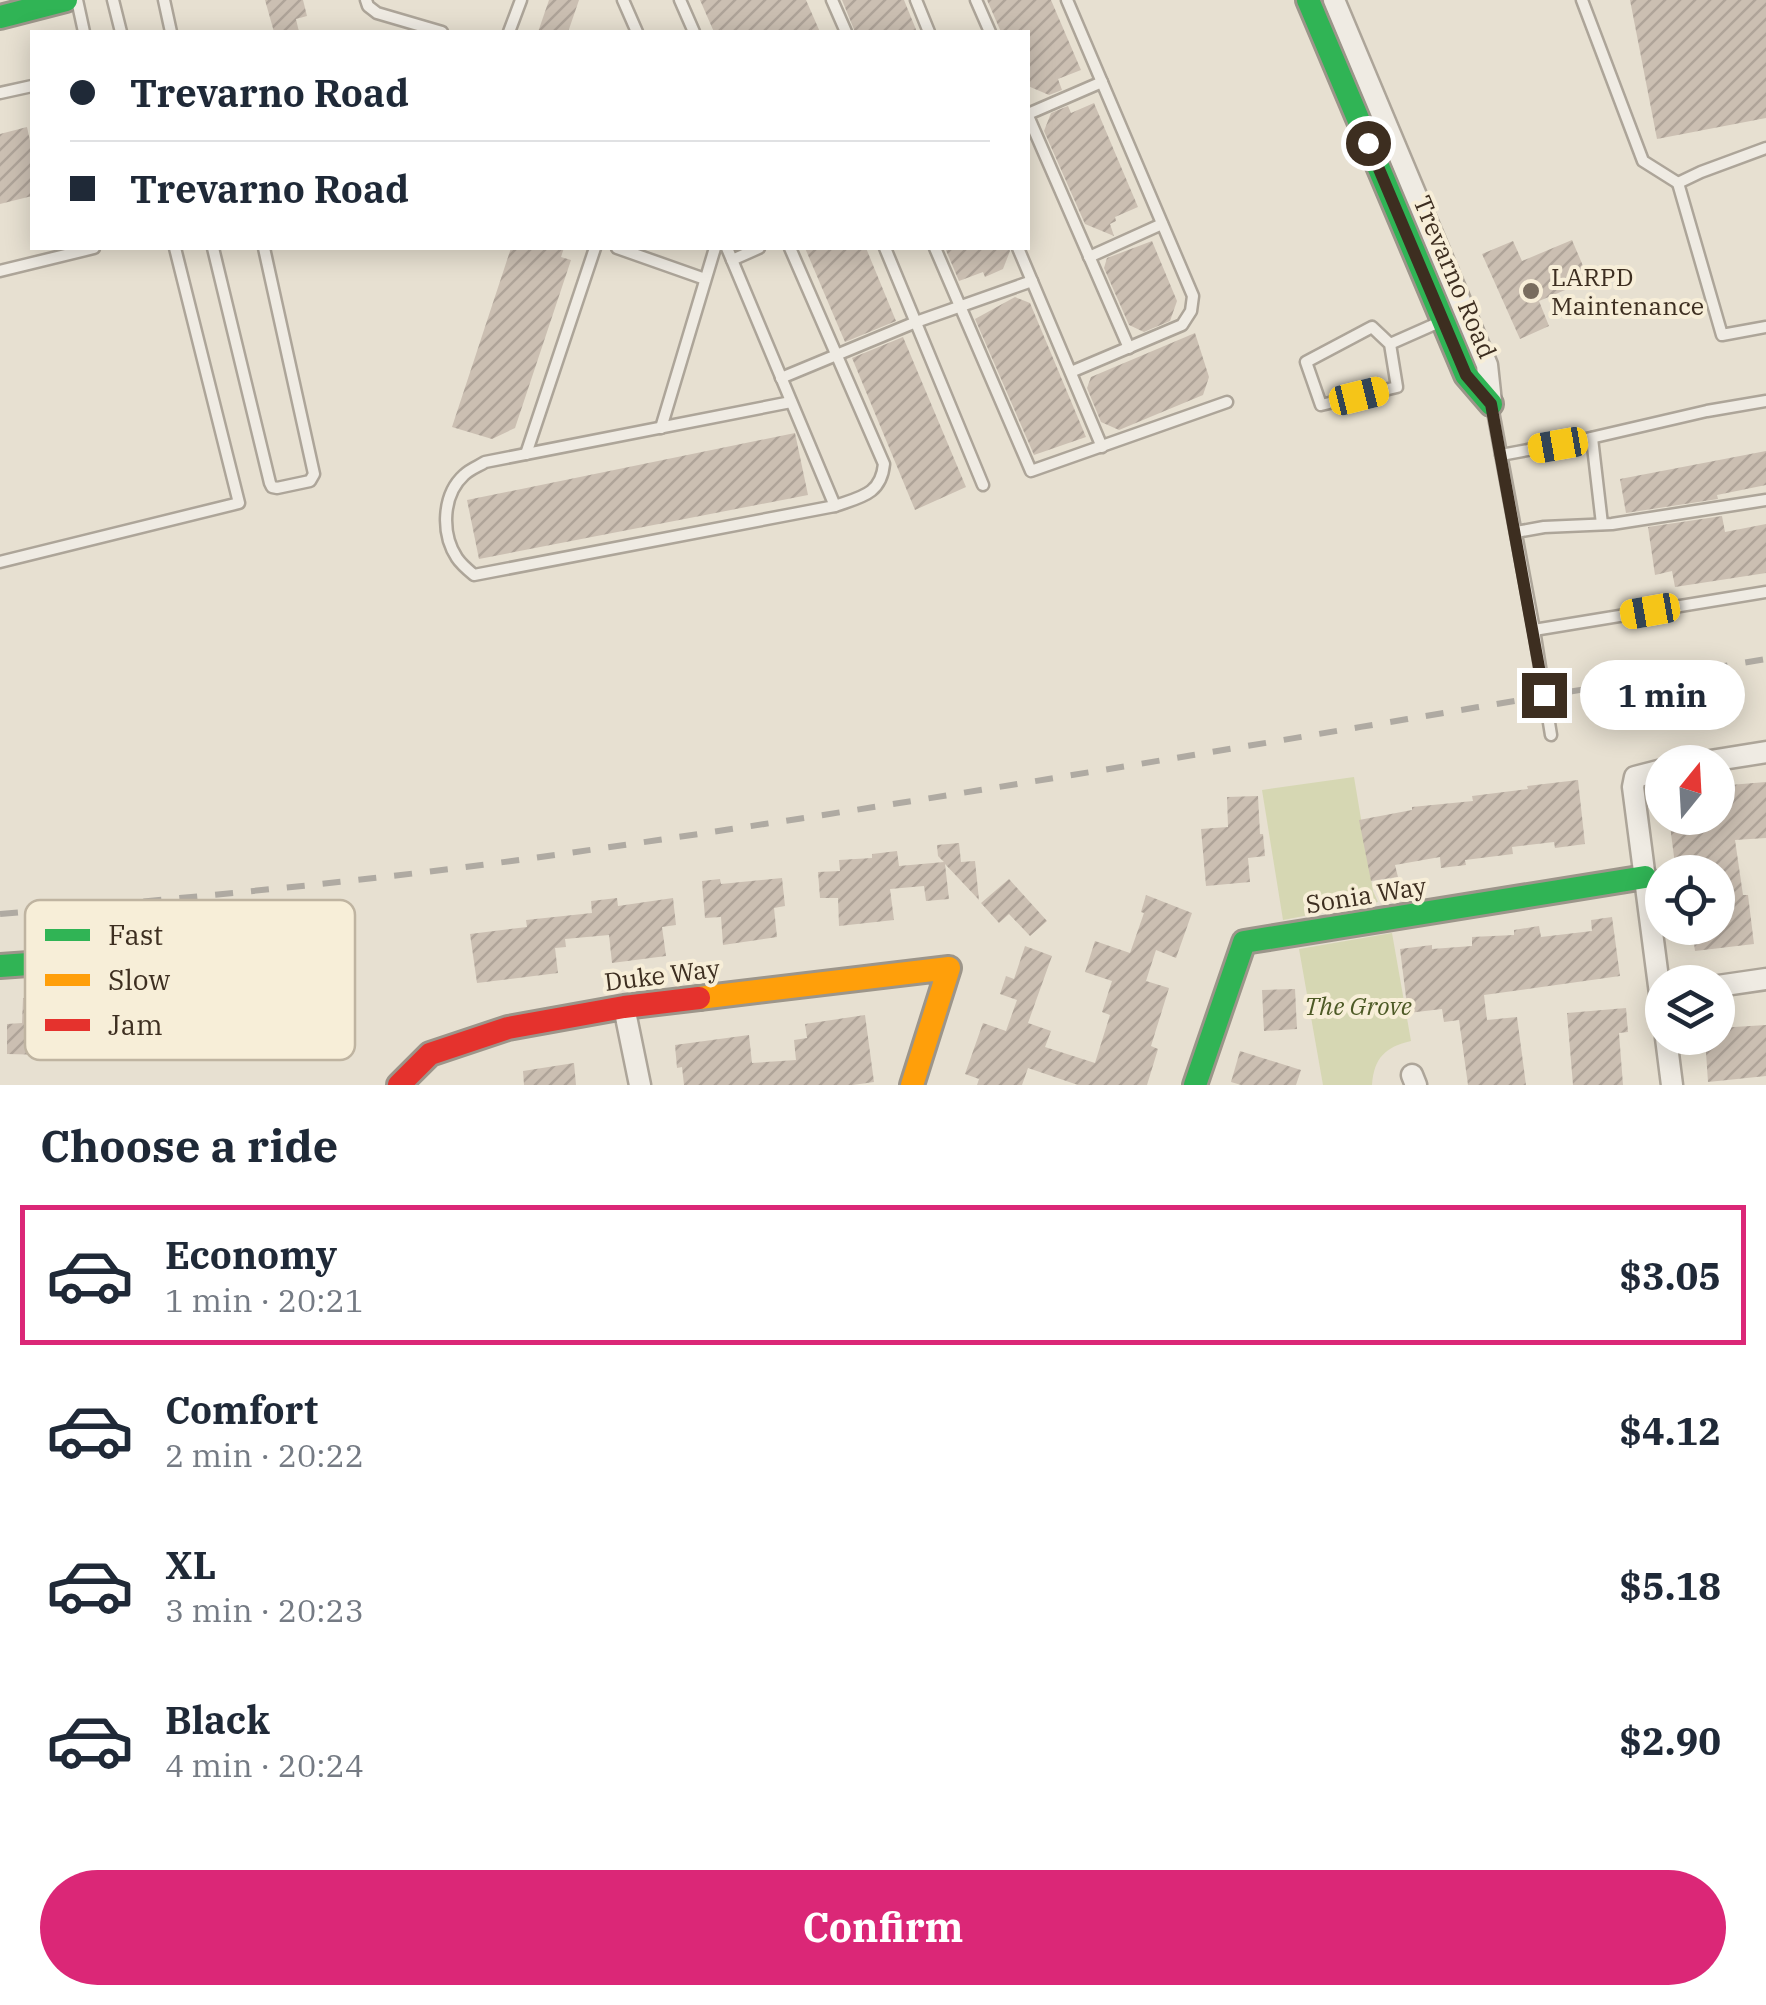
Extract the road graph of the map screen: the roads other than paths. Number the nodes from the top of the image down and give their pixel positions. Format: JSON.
{"nodes":[{"id":1,"x":66,"y":0,"type":"edge"},
{"id":2,"x":77,"y":0,"type":"edge"},
{"id":3,"x":113,"y":0,"type":"edge"},
{"id":4,"x":164,"y":0,"type":"edge"},
{"id":5,"x":366,"y":0,"type":"edge"},
{"id":6,"x":521,"y":0,"type":"edge"},
{"id":7,"x":624,"y":0,"type":"edge"},
{"id":8,"x":680,"y":0,"type":"edge"},
{"id":9,"x":832,"y":0,"type":"edge"},
{"id":10,"x":916,"y":0,"type":"edge"},
{"id":11,"x":976,"y":0,"type":"edge"},
{"id":12,"x":1067,"y":0,"type":"edge"},
{"id":13,"x":1308,"y":0,"type":"edge"},
{"id":14,"x":1334,"y":0,"type":"edge"},
{"id":15,"x":1582,"y":0,"type":"edge"},
{"id":16,"x":0,"y":17,"type":"edge"},
{"id":17,"x":84,"y":30,"type":"edge"},
{"id":18,"x":121,"y":30,"type":"edge"},
{"id":19,"x":170,"y":30,"type":"edge"},
{"id":20,"x":435,"y":30,"type":"edge"},
{"id":21,"x":510,"y":30,"type":"edge"},
{"id":22,"x":636,"y":30,"type":"edge"},
{"id":23,"x":693,"y":30,"type":"edge"},
{"id":24,"x":845,"y":30,"type":"edge"},
{"id":25,"x":928,"y":30,"type":"edge"},
{"id":26,"x":989,"y":30,"type":"edge"},
{"id":27,"x":1102,"y":82,"type":"junction"},
{"id":28,"x":30,"y":86,"type":"edge"},
{"id":29,"x":0,"y":93,"type":"edge"},
{"id":30,"x":1030,"y":114,"type":"edge"},
{"id":31,"x":1030,"y":120,"type":"edge"},
{"id":32,"x":1766,"y":148,"type":"edge"},
{"id":33,"x":1678,"y":183,"type":"junction"},
{"id":34,"x":1162,"y":224,"type":"junction"},
{"id":35,"x":85,"y":250,"type":"edge"},
{"id":36,"x":176,"y":250,"type":"edge"},
{"id":37,"x":213,"y":250,"type":"edge"},
{"id":38,"x":264,"y":250,"type":"edge"},
{"id":39,"x":594,"y":250,"type":"edge"},
{"id":40,"x":623,"y":250,"type":"edge"},
{"id":41,"x":714,"y":250,"type":"edge"},
{"id":42,"x":728,"y":250,"type":"edge"},
{"id":43,"x":754,"y":250,"type":"edge"},
{"id":44,"x":791,"y":250,"type":"edge"},
{"id":45,"x":886,"y":250,"type":"edge"},
{"id":46,"x":936,"y":250,"type":"edge"},
{"id":47,"x":1019,"y":250,"type":"edge"},
{"id":48,"x":1089,"y":257,"type":"junction"},
{"id":49,"x":732,"y":260,"type":"junction"},
{"id":50,"x":0,"y":270,"type":"edge"},
{"id":51,"x":706,"y":279,"type":"junction"},
{"id":52,"x":1032,"y":280,"type":"junction"},
{"id":53,"x":960,"y":306,"type":"junction"},
{"id":54,"x":1442,"y":321,"type":"junction"},
{"id":55,"x":916,"y":322,"type":"junction"},
{"id":56,"x":1766,"y":327,"type":"edge"},
{"id":57,"x":1390,"y":344,"type":"junction"},
{"id":58,"x":1129,"y":348,"type":"junction"},
{"id":59,"x":836,"y":354,"type":"junction"},
{"id":60,"x":1071,"y":372,"type":"junction"},
{"id":61,"x":781,"y":378,"type":"junction"},
{"id":62,"x":1766,"y":401,"type":"edge"},
{"id":63,"x":791,"y":402,"type":"junction"},
{"id":64,"x":1227,"y":402,"type":"dead end"},
{"id":65,"x":1491,"y":404,"type":"junction"},
{"id":66,"x":661,"y":428,"type":"junction"},
{"id":67,"x":1592,"y":438,"type":"junction"},
{"id":68,"x":1102,"y":447,"type":"junction"},
{"id":69,"x":526,"y":454,"type":"junction"},
{"id":70,"x":1501,"y":456,"type":"junction"},
{"id":71,"x":983,"y":485,"type":"dead end"},
{"id":72,"x":1766,"y":500,"type":"edge"},
{"id":73,"x":835,"y":506,"type":"junction"},
{"id":74,"x":1602,"y":524,"type":"junction"},
{"id":75,"x":1516,"y":532,"type":"junction"},
{"id":76,"x":0,"y":562,"type":"edge"},
{"id":77,"x":1766,"y":592,"type":"edge"},
{"id":78,"x":1534,"y":630,"type":"junction"},
{"id":79,"x":1551,"y":734,"type":"dead end"},
{"id":80,"x":1766,"y":752,"type":"edge"},
{"id":81,"x":1735,"y":757,"type":"edge"},
{"id":82,"x":1645,"y":774,"type":"edge"},
{"id":83,"x":1645,"y":877,"type":"joint"},
{"id":84,"x":25,"y":964,"type":"edge"},
{"id":85,"x":0,"y":966,"type":"edge"},
{"id":86,"x":1766,"y":979,"type":"edge"},
{"id":87,"x":1735,"y":984,"type":"edge"},
{"id":88,"x":624,"y":1007,"type":"junction"},
{"id":89,"x":1668,"y":1055,"type":"edge"},
{"id":90,"x":399,"y":1085,"type":"edge"},
{"id":91,"x":640,"y":1085,"type":"edge"},
{"id":92,"x":912,"y":1085,"type":"edge"},
{"id":93,"x":1195,"y":1085,"type":"edge"},
{"id":94,"x":1672,"y":1085,"type":"edge"}],
"edges":[{"from":1,"to":16,"type":"street"},
{"from":2,"to":17,"type":"lane"},
{"from":3,"to":18,"type":"lane"},
{"from":4,"to":19,"type":"lane"},
{"from":5,"to":20,"type":"lane"},
{"from":6,"to":21,"type":"lane"},
{"from":7,"to":22,"type":"lane"},
{"from":8,"to":23,"type":"lane"},
{"from":9,"to":24,"type":"lane"},
{"from":10,"to":25,"type":"lane"},
{"from":11,"to":26,"type":"lane"},
{"from":12,"to":27,"type":"lane"},
{"from":13,"to":54,"type":"street","name":"Trevarno Road"},
{"from":14,"to":65,"type":"street","name":"Trevarno Road"},
{"from":15,"to":33,"type":"lane"},
{"from":27,"to":30,"type":"lane"},
{"from":27,"to":34,"type":"lane"},
{"from":28,"to":29,"type":"lane"},
{"from":31,"to":48,"type":"lane"},
{"from":32,"to":33,"type":"lane"},
{"from":33,"to":56,"type":"lane"},
{"from":34,"to":48,"type":"lane"},
{"from":34,"to":58,"type":"lane"},
{"from":35,"to":50,"type":"lane"},
{"from":36,"to":76,"type":"lane"},
{"from":37,"to":38,"type":"lane"},
{"from":39,"to":69,"type":"lane"},
{"from":40,"to":51,"type":"lane"},
{"from":41,"to":51,"type":"lane"},
{"from":42,"to":49,"type":"lane"},
{"from":43,"to":49,"type":"lane"},
{"from":44,"to":59,"type":"lane"},
{"from":45,"to":55,"type":"lane"},
{"from":46,"to":53,"type":"lane"},
{"from":47,"to":52,"type":"lane"},
{"from":48,"to":58,"type":"lane"},
{"from":49,"to":61,"type":"lane"},
{"from":51,"to":66,"type":"lane"},
{"from":52,"to":53,"type":"lane"},
{"from":52,"to":60,"type":"lane"},
{"from":53,"to":55,"type":"lane"},
{"from":53,"to":68,"type":"lane"},
{"from":54,"to":57,"type":"lane"},
{"from":54,"to":65,"type":"street","name":"Trevarno Road"},
{"from":55,"to":59,"type":"lane"},
{"from":55,"to":71,"type":"lane"},
{"from":57,"to":57,"type":"lane"},
{"from":58,"to":60,"type":"lane"},
{"from":59,"to":61,"type":"lane"},
{"from":59,"to":73,"type":"lane"},
{"from":60,"to":68,"type":"lane"},
{"from":61,"to":63,"type":"lane"},
{"from":62,"to":67,"type":"lane"},
{"from":63,"to":66,"type":"lane"},
{"from":63,"to":73,"type":"lane"},
{"from":64,"to":68,"type":"lane"},
{"from":65,"to":70,"type":"lane","name":"Trevarno Road"},
{"from":66,"to":69,"type":"lane"},
{"from":67,"to":70,"type":"lane"},
{"from":67,"to":74,"type":"lane"},
{"from":69,"to":73,"type":"lane"},
{"from":70,"to":75,"type":"lane","name":"Trevarno Road"},
{"from":72,"to":74,"type":"lane"},
{"from":74,"to":75,"type":"lane"},
{"from":75,"to":78,"type":"lane","name":"Trevarno Road"},
{"from":77,"to":78,"type":"lane"},
{"from":78,"to":79,"type":"lane","name":"Trevarno Road"},
{"from":80,"to":81,"type":"street"},
{"from":82,"to":83,"type":"street"},
{"from":83,"to":93,"type":"street","name":"Sonia Way"},
{"from":84,"to":85,"type":"street"},
{"from":86,"to":87,"type":"street"},
{"from":88,"to":90,"type":"street","name":"Duke Way"},
{"from":88,"to":91,"type":"street"},
{"from":88,"to":92,"type":"street","name":"Duke Way"},
{"from":89,"to":94,"type":"street"}]}
